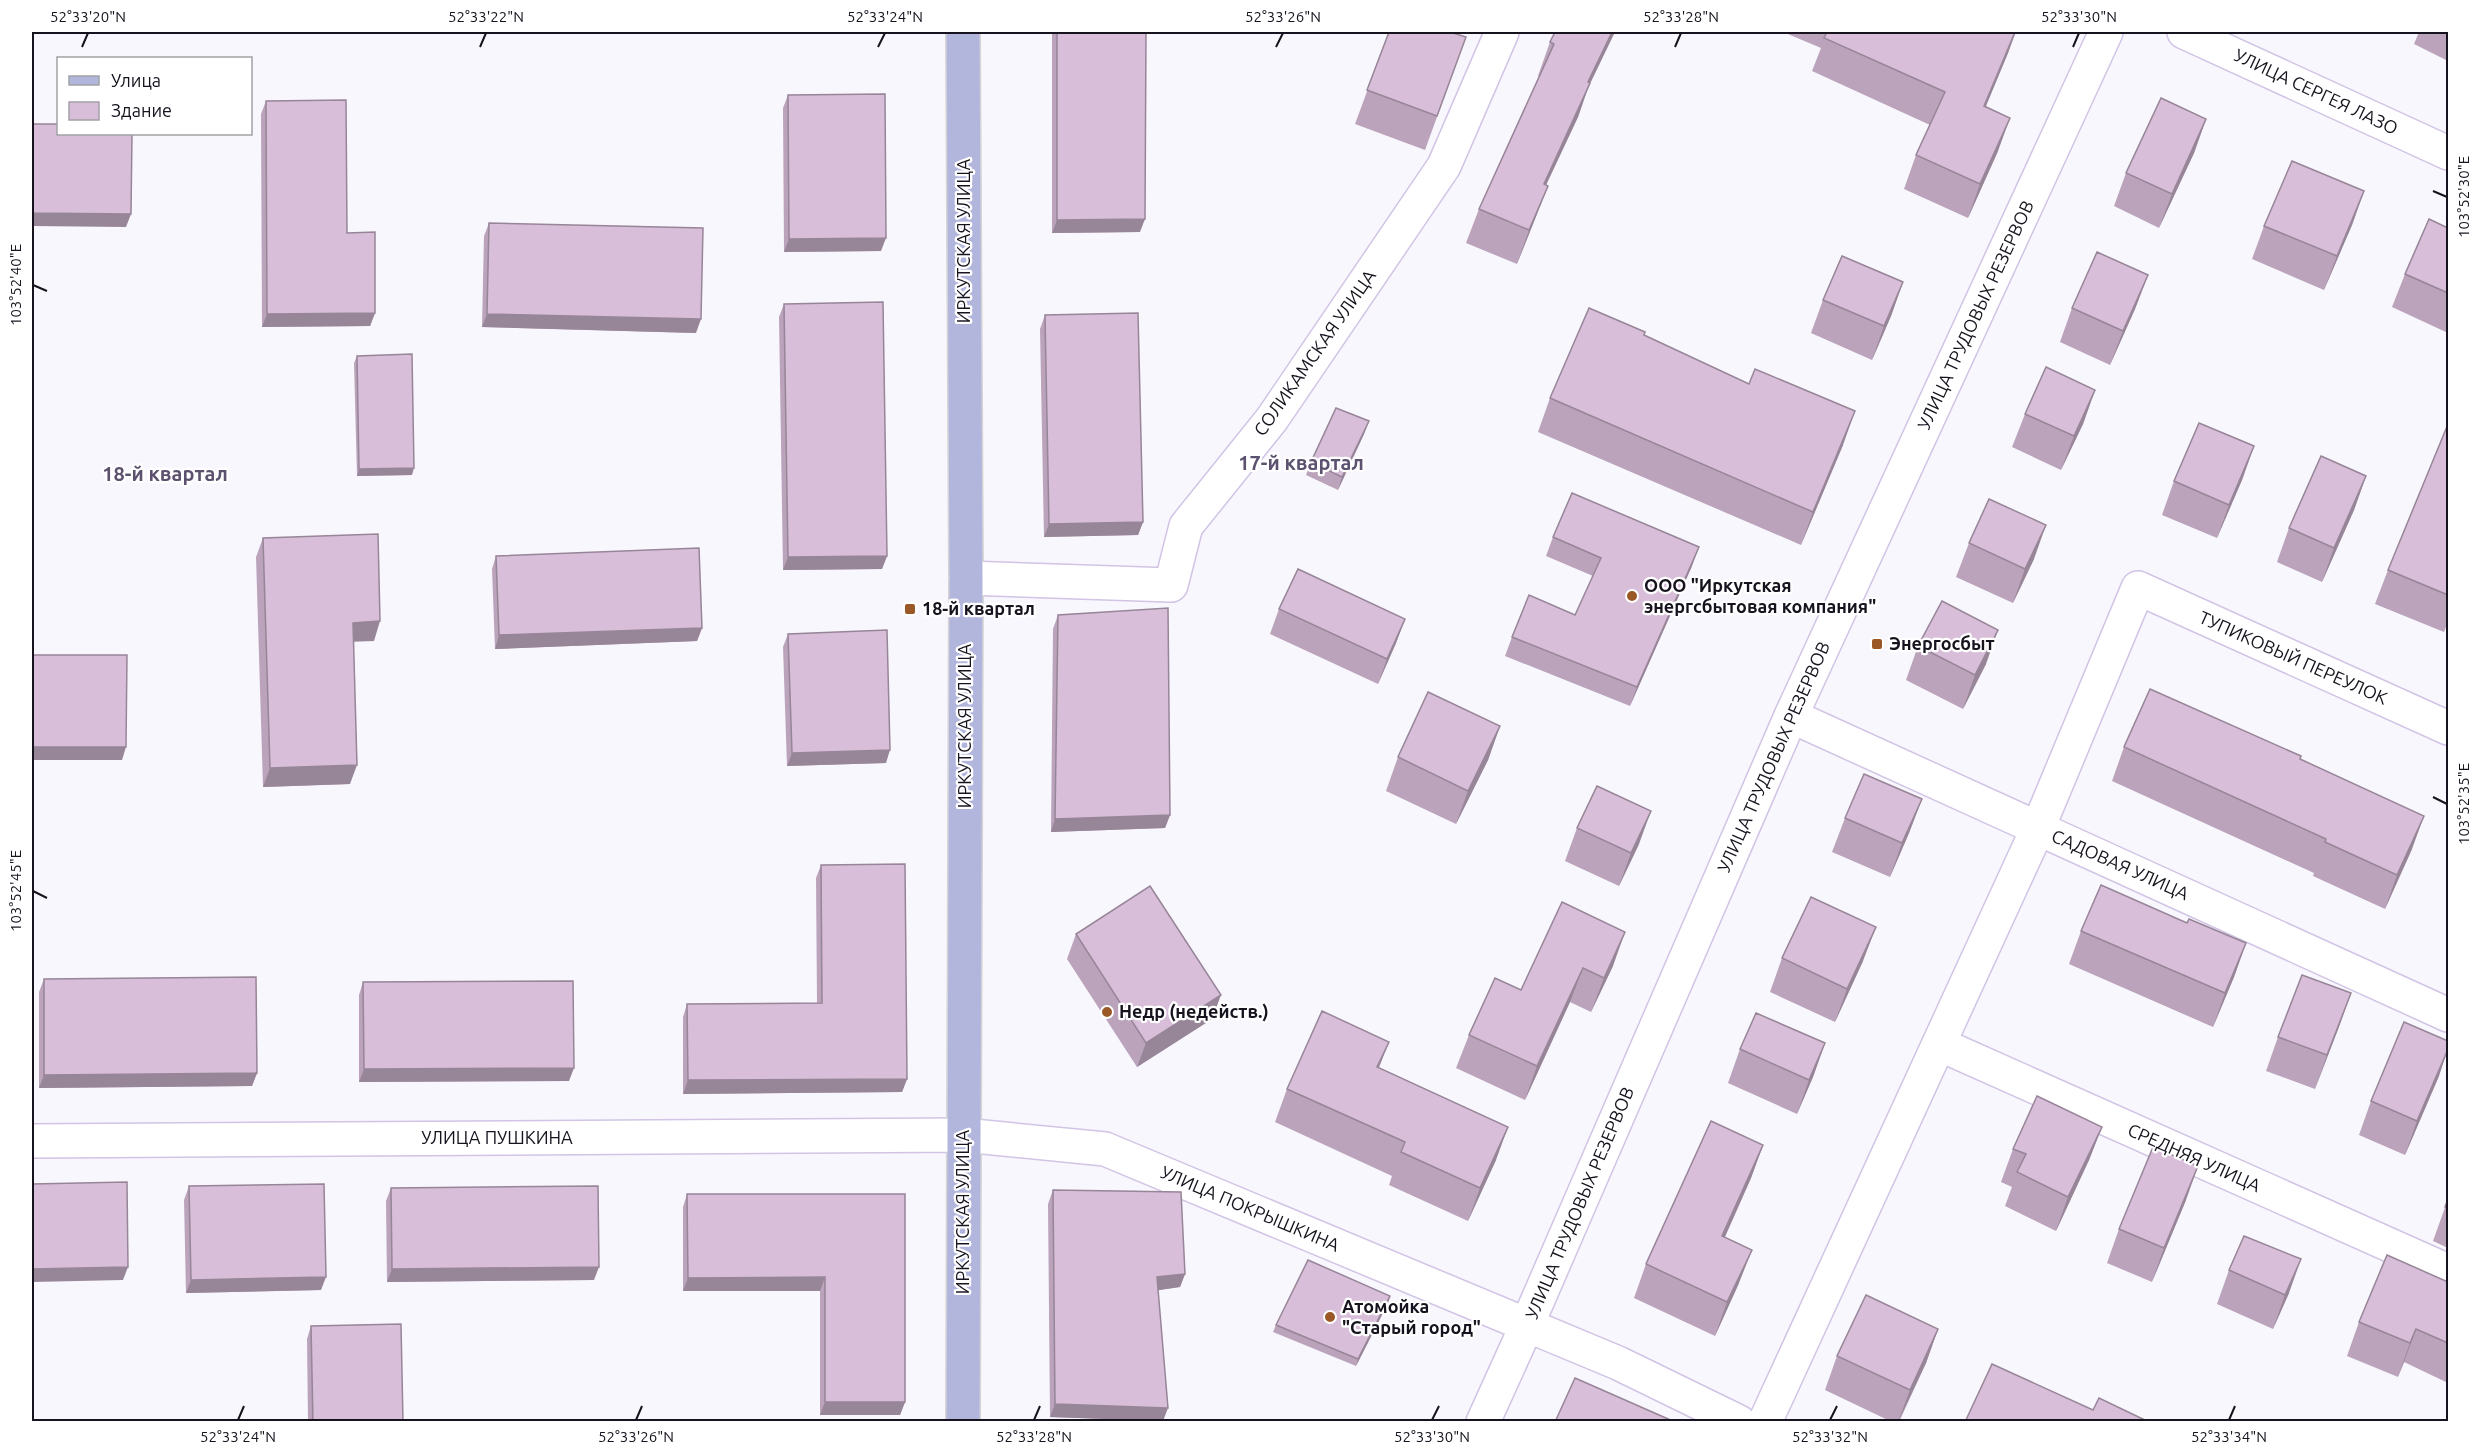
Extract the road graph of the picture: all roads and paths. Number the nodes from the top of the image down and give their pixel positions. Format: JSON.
{"nodes":[{"id":1,"x":963,"y":32,"type":"edge"},
{"id":2,"x":1502,"y":32,"type":"edge"},
{"id":3,"x":2106,"y":32,"type":"edge"},
{"id":4,"x":2184,"y":32,"type":"edge"},
{"id":5,"x":2448,"y":153,"type":"edge"},
{"id":6,"x":966,"y":578,"type":"junction"},
{"id":7,"x":1791,"y":716,"type":"junction"},
{"id":8,"x":2448,"y":728,"type":"edge"},
{"id":9,"x":2038,"y":828,"type":"junction"},
{"id":10,"x":2448,"y":1015,"type":"edge"},
{"id":11,"x":1939,"y":1044,"type":"junction"},
{"id":12,"x":963,"y":1135,"type":"junction"},
{"id":13,"x":32,"y":1142,"type":"edge"},
{"id":14,"x":2448,"y":1271,"type":"edge"},
{"id":15,"x":1527,"y":1325,"type":"junction"},
{"id":16,"x":963,"y":1422,"type":"edge"},
{"id":17,"x":1483,"y":1422,"type":"edge"},
{"id":18,"x":1739,"y":1422,"type":"edge"},
{"id":19,"x":1765,"y":1422,"type":"edge"}],
"edges":[{"from":1,"to":6,"type":"main road","name":"ИРКУТСКАЯ УЛИЦА"},
{"from":2,"to":6,"type":"street","name":"СОЛИКАМСКАЯ УЛИЦА"},
{"from":3,"to":7,"type":"street","name":"УЛИЦА ТРУДОВЫХ РЕЗЕРВОВ"},
{"from":4,"to":5,"type":"street","name":"УЛИЦА СЕРГЕЯ ЛАЗО"},
{"from":6,"to":12,"type":"main road","name":"ИРКУТСКАЯ УЛИЦА"},
{"from":7,"to":9,"type":"street","name":"САДОВАЯ УЛИЦА"},
{"from":7,"to":15,"type":"street","name":"УЛИЦА ТРУДОВЫХ РЕЗЕРВОВ"},
{"from":8,"to":9,"type":"street","name":"ТУПИКОВЫЙ ПЕРЕУЛОК"},
{"from":9,"to":10,"type":"street","name":"САДОВАЯ УЛИЦА"},
{"from":9,"to":11,"type":"street"},
{"from":11,"to":14,"type":"street","name":"СРЕДНЯЯ УЛИЦА"},
{"from":11,"to":19,"type":"street"},
{"from":12,"to":13,"type":"street","name":"УЛИЦА ПУШКИНА"},
{"from":12,"to":15,"type":"street","name":"УЛИЦА ПОКРЫШКИНА"},
{"from":12,"to":16,"type":"main road","name":"ИРКУТСКАЯ УЛИЦА"},
{"from":15,"to":17,"type":"street","name":"УЛИЦА ТРУДОВЫХ РЕЗЕРВОВ"},
{"from":15,"to":18,"type":"street","name":"УЛИЦА ПОКРЫШКИНА"}]}
